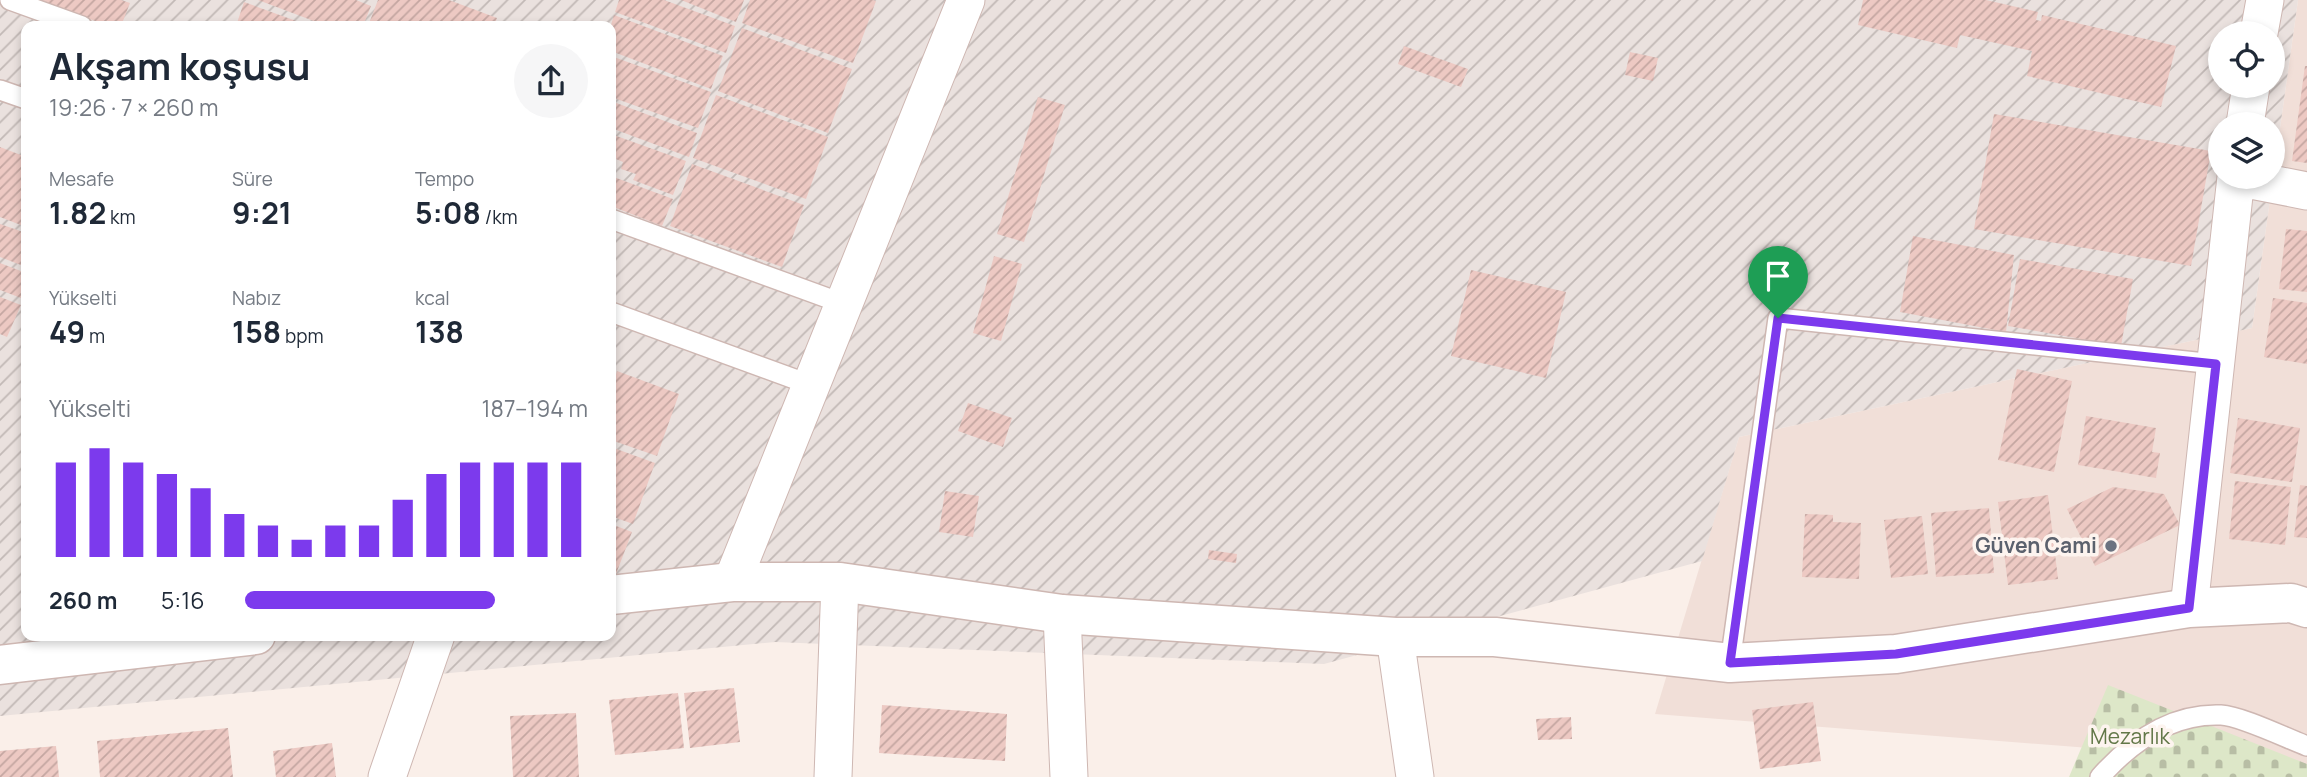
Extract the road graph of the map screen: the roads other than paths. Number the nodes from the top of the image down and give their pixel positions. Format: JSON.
{"nodes":[{"id":1,"x":10,"y":0,"type":"edge"},
{"id":2,"x":966,"y":0,"type":"edge"},
{"id":3,"x":2265,"y":0,"type":"edge"},
{"id":4,"x":68,"y":21,"type":"edge"},
{"id":5,"x":2261,"y":21,"type":"edge"},
{"id":6,"x":0,"y":90,"type":"edge"},
{"id":7,"x":21,"y":97,"type":"edge"},
{"id":8,"x":2285,"y":187,"type":"edge"},
{"id":9,"x":2235,"y":189,"type":"edge"},
{"id":10,"x":2307,"y":191,"type":"edge"},
{"id":11,"x":616,"y":221,"type":"edge"},
{"id":12,"x":844,"y":304,"type":"junction"},
{"id":13,"x":616,"y":314,"type":"edge"},
{"id":14,"x":2216,"y":364,"type":"junction"},
{"id":15,"x":811,"y":385,"type":"junction"},
{"id":16,"x":733,"y":582,"type":"junction"},
{"id":17,"x":840,"y":582,"type":"junction"},
{"id":18,"x":616,"y":594,"type":"edge"},
{"id":19,"x":2189,"y":608,"type":"junction"},
{"id":20,"x":2307,"y":608,"type":"edge"},
{"id":21,"x":1062,"y":614,"type":"junction"},
{"id":22,"x":1395,"y":638,"type":"junction"},
{"id":23,"x":203,"y":641,"type":"edge"},
{"id":24,"x":434,"y":641,"type":"edge"},
{"id":25,"x":1730,"y":663,"type":"junction"},
{"id":26,"x":0,"y":664,"type":"edge"},
{"id":27,"x":2307,"y":746,"type":"edge"},
{"id":28,"x":387,"y":777,"type":"edge"},
{"id":29,"x":833,"y":777,"type":"edge"},
{"id":30,"x":1069,"y":777,"type":"edge"},
{"id":31,"x":1415,"y":777,"type":"edge"},
{"id":32,"x":2100,"y":777,"type":"edge"}],
"edges":[{"from":1,"to":4,"type":"lane"},
{"from":2,"to":12,"type":"street"},
{"from":3,"to":5,"type":"street"},
{"from":6,"to":7,"type":"lane"},
{"from":8,"to":10,"type":"street"},
{"from":9,"to":14,"type":"street"},
{"from":11,"to":12,"type":"lane"},
{"from":12,"to":15,"type":"street"},
{"from":13,"to":15,"type":"lane"},
{"from":14,"to":19,"type":"street"},
{"from":14,"to":25,"type":"lane"},
{"from":15,"to":16,"type":"street"},
{"from":16,"to":17,"type":"street"},
{"from":16,"to":18,"type":"street"},
{"from":17,"to":21,"type":"street"},
{"from":17,"to":29,"type":"street"},
{"from":19,"to":20,"type":"street"},
{"from":19,"to":25,"type":"street"},
{"from":21,"to":22,"type":"street"},
{"from":21,"to":30,"type":"street"},
{"from":22,"to":25,"type":"street"},
{"from":22,"to":31,"type":"street"},
{"from":23,"to":26,"type":"street"},
{"from":24,"to":28,"type":"street"},
{"from":27,"to":32,"type":"lane"}]}
